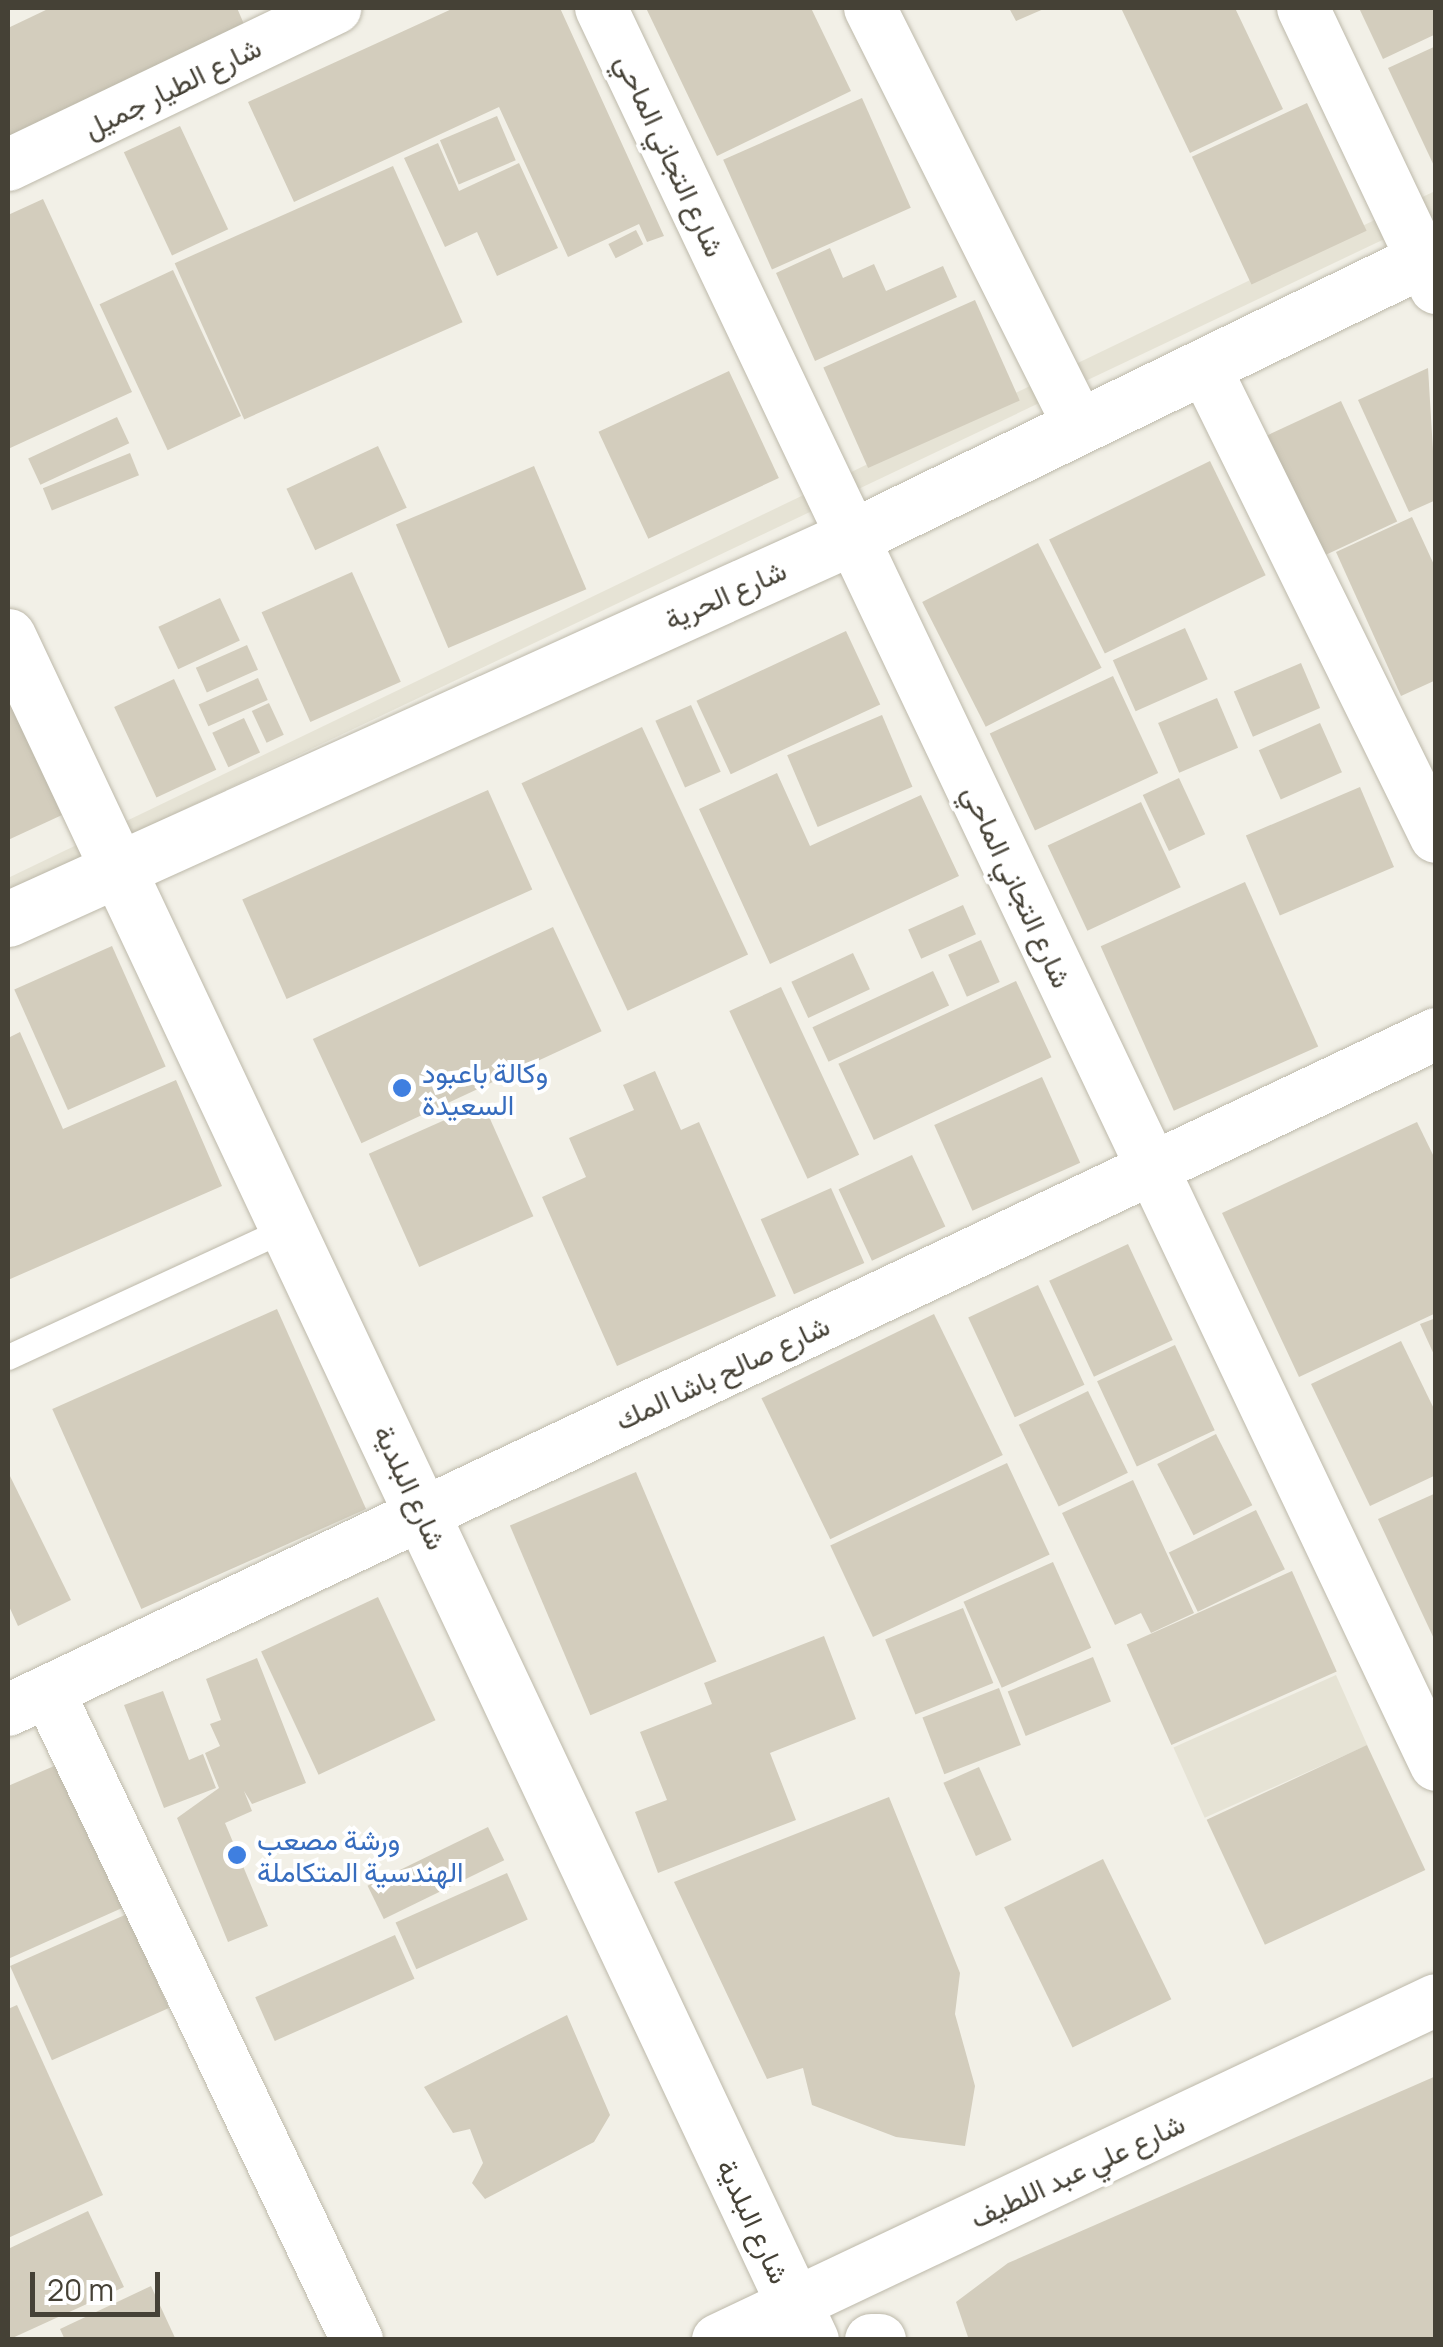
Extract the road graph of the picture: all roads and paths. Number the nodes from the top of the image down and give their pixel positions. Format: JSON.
{"nodes":[{"id":1,"x":601,"y":8,"type":"edge"},
{"id":2,"x":870,"y":8,"type":"edge"},
{"id":3,"x":1303,"y":8,"type":"edge"},
{"id":4,"x":310,"y":13,"type":"edge"},
{"id":5,"x":8,"y":166,"type":"edge"},
{"id":6,"x":1431,"y":267,"type":"edge"},
{"id":7,"x":1204,"y":366,"type":"junction"},
{"id":8,"x":1080,"y":427,"type":"junction"},
{"id":9,"x":852,"y":537,"type":"junction"},
{"id":10,"x":8,"y":636,"type":"edge"},
{"id":11,"x":1436,"y":837,"type":"edge"},
{"id":12,"x":115,"y":867,"type":"junction"},
{"id":13,"x":8,"y":919,"type":"edge"},
{"id":14,"x":1436,"y":1034,"type":"edge"},
{"id":15,"x":1152,"y":1168,"type":"junction"},
{"id":16,"x":288,"y":1228,"type":"junction"},
{"id":17,"x":8,"y":1357,"type":"edge"},
{"id":18,"x":424,"y":1513,"type":"junction"},
{"id":19,"x":28,"y":1700,"type":"edge"},
{"id":20,"x":1436,"y":1765,"type":"edge"},
{"id":21,"x":1436,"y":2000,"type":"edge"},
{"id":22,"x":802,"y":2322,"type":"edge"},
{"id":23,"x":357,"y":2340,"type":"edge"},
{"id":24,"x":718,"y":2340,"type":"edge"},
{"id":25,"x":871,"y":2340,"type":"edge"},
{"id":26,"x":880,"y":2340,"type":"edge"}],
"edges":[{"from":1,"to":9,"type":"street","name":"شارع التجاني الماحي"},
{"from":2,"to":8,"type":"street"},
{"from":3,"to":6,"type":"street"},
{"from":4,"to":5,"type":"street","name":"شارع الطيار جميل"},
{"from":6,"to":7,"type":"street","name":"شارع الحرية"},
{"from":7,"to":8,"type":"street","name":"شارع الحرية"},
{"from":7,"to":11,"type":"street"},
{"from":8,"to":9,"type":"street","name":"شارع الحرية"},
{"from":9,"to":12,"type":"street","name":"شارع الحرية"},
{"from":9,"to":15,"type":"street","name":"شارع التجاني الماحي"},
{"from":10,"to":12,"type":"street","name":"شارع البلدية"},
{"from":12,"to":13,"type":"street","name":"شارع الحرية"},
{"from":12,"to":16,"type":"street","name":"شارع البلدية"},
{"from":14,"to":15,"type":"street","name":"شارع صالح باشا المك"},
{"from":15,"to":18,"type":"street","name":"شارع صالح باشا المك"},
{"from":15,"to":20,"type":"street","name":"شارع التجاني الماحي"},
{"from":16,"to":17,"type":"lane"},
{"from":16,"to":18,"type":"street","name":"شارع البلدية"},
{"from":18,"to":19,"type":"street","name":"شارع صالح باشا المك"},
{"from":18,"to":22,"type":"street","name":"شارع البلدية"},
{"from":19,"to":23,"type":"street"},
{"from":21,"to":22,"type":"street","name":"شارع علي عبد اللطيف"},
{"from":22,"to":24,"type":"street","name":"شارع علي عبد اللطيف"},
{"from":25,"to":26,"type":"street"}]}
